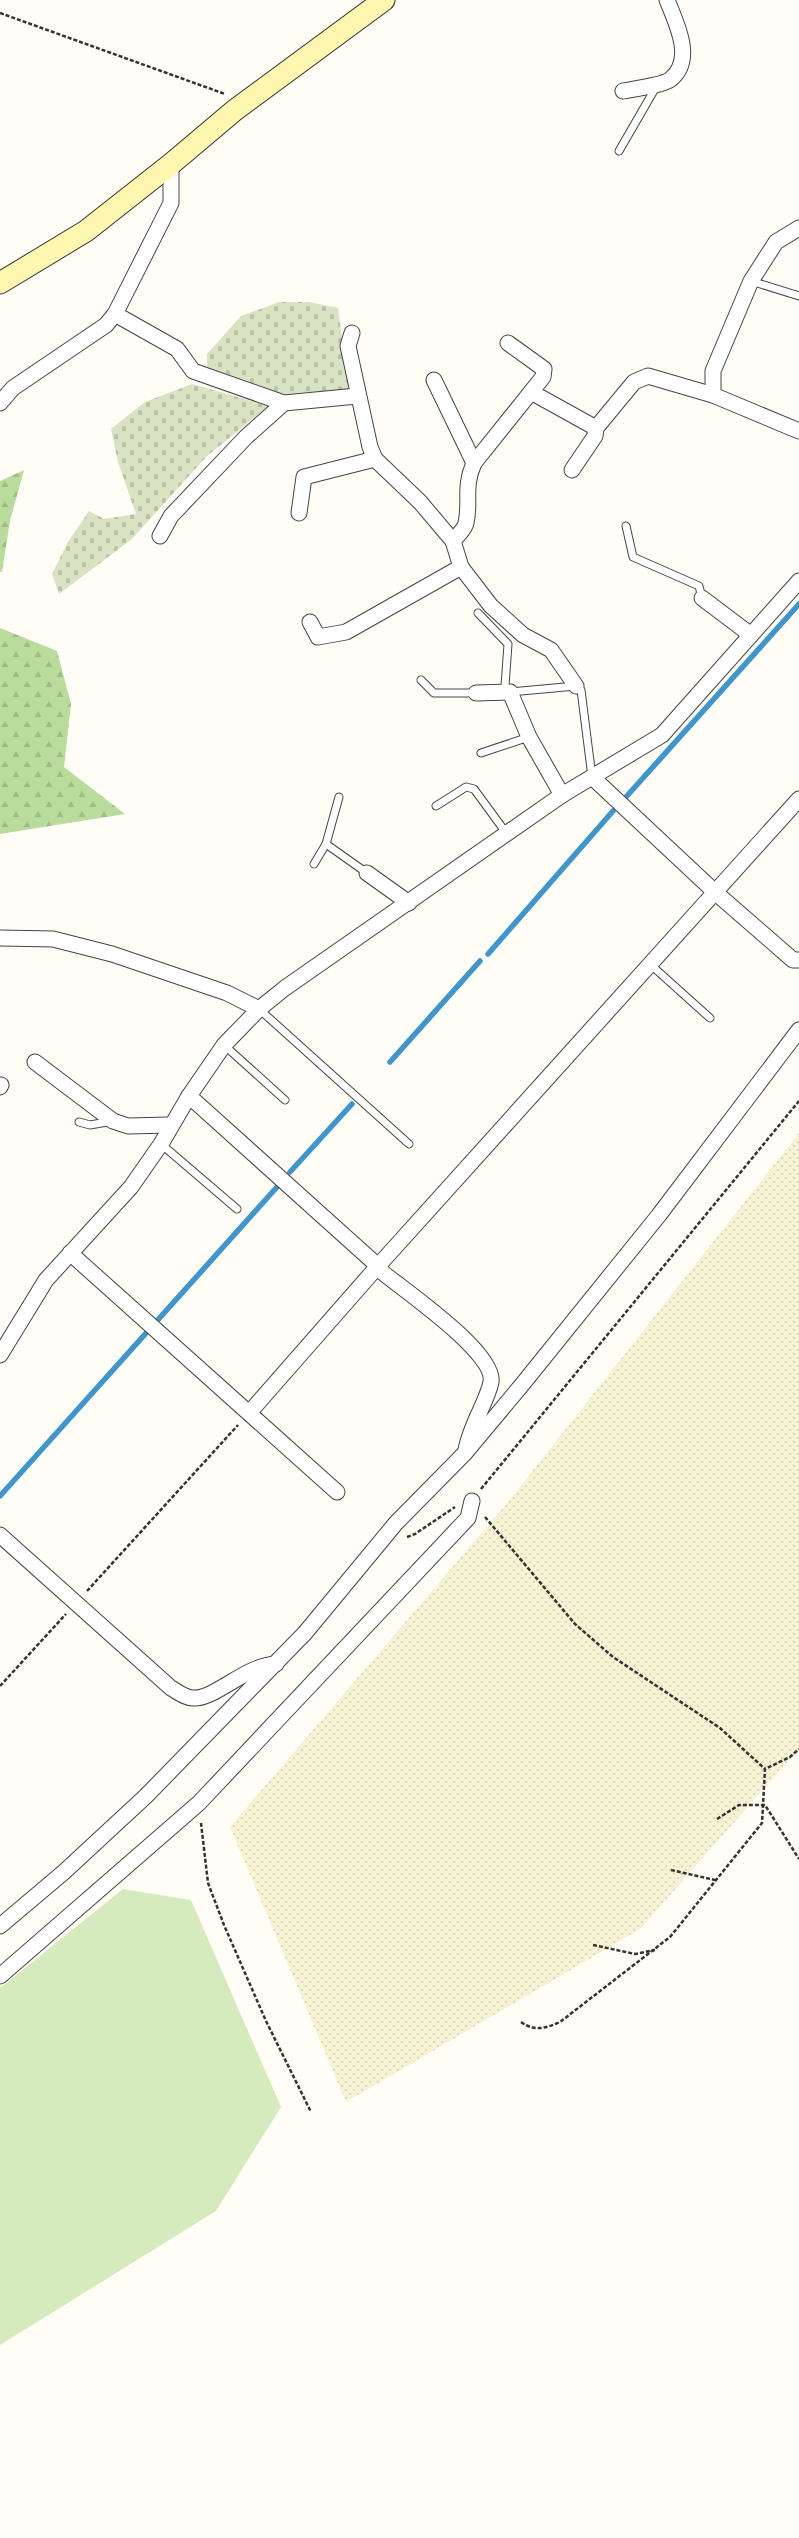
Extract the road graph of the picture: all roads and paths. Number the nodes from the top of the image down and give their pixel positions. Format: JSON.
{"nodes":[{"id":1,"x":384,"y":0,"type":"edge"},
{"id":2,"x":667,"y":0,"type":"edge"},
{"id":3,"x":0,"y":13,"type":"edge"},
{"id":4,"x":658,"y":83,"type":"junction"},
{"id":5,"x":623,"y":91,"type":"dead end"},
{"id":6,"x":235,"y":110,"type":"junction"},
{"id":7,"x":619,"y":152,"type":"dead end"},
{"id":8,"x":171,"y":164,"type":"junction"},
{"id":9,"x":798,"y":230,"type":"edge"},
{"id":10,"x":3,"y":279,"type":"edge"},
{"id":11,"x":751,"y":281,"type":"junction"},
{"id":12,"x":799,"y":296,"type":"edge"},
{"id":13,"x":115,"y":314,"type":"junction"},
{"id":14,"x":352,"y":333,"type":"dead end"},
{"id":15,"x":508,"y":343,"type":"dead end"},
{"id":16,"x":434,"y":380,"type":"dead end"},
{"id":17,"x":531,"y":392,"type":"junction"},
{"id":18,"x":713,"y":394,"type":"junction"},
{"id":19,"x":357,"y":396,"type":"junction"},
{"id":20,"x":0,"y":403,"type":"edge"},
{"id":21,"x":284,"y":403,"type":"junction"},
{"id":22,"x":596,"y":428,"type":"junction"},
{"id":23,"x":799,"y":431,"type":"edge"},
{"id":24,"x":376,"y":459,"type":"junction"},
{"id":25,"x":474,"y":463,"type":"junction"},
{"id":26,"x":572,"y":470,"type":"dead end"},
{"id":27,"x":299,"y":512,"type":"dead end"},
{"id":28,"x":626,"y":526,"type":"dead end"},
{"id":29,"x":160,"y":536,"type":"dead end"},
{"id":30,"x":453,"y":541,"type":"junction"},
{"id":31,"x":461,"y":567,"type":"junction"},
{"id":32,"x":799,"y":581,"type":"edge"},
{"id":33,"x":702,"y":598,"type":"joint"},
{"id":34,"x":478,"y":613,"type":"dead end"},
{"id":35,"x":310,"y":622,"type":"dead end"},
{"id":36,"x":751,"y":635,"type":"junction"},
{"id":37,"x":421,"y":680,"type":"dead end"},
{"id":38,"x":576,"y":686,"type":"junction"},
{"id":39,"x":510,"y":692,"type":"junction"},
{"id":40,"x":476,"y":693,"type":"joint"},
{"id":41,"x":529,"y":737,"type":"junction"},
{"id":42,"x":481,"y":753,"type":"dead end"},
{"id":43,"x":592,"y":777,"type":"junction"},
{"id":44,"x":562,"y":795,"type":"junction"},
{"id":45,"x":339,"y":797,"type":"dead end"},
{"id":46,"x":799,"y":799,"type":"edge"},
{"id":47,"x":436,"y":806,"type":"dead end"},
{"id":48,"x":507,"y":834,"type":"junction"},
{"id":49,"x":326,"y":844,"type":"junction"},
{"id":50,"x":314,"y":864,"type":"dead end"},
{"id":51,"x":367,"y":873,"type":"joint"},
{"id":52,"x":716,"y":893,"type":"junction"},
{"id":53,"x":409,"y":902,"type":"junction"},
{"id":54,"x":0,"y":938,"type":"edge"},
{"id":55,"x":799,"y":960,"type":"edge"},
{"id":56,"x":651,"y":965,"type":"junction"},
{"id":57,"x":260,"y":1009,"type":"junction"},
{"id":58,"x":710,"y":1018,"type":"dead end"},
{"id":59,"x":799,"y":1030,"type":"edge"},
{"id":60,"x":224,"y":1045,"type":"junction"},
{"id":61,"x":35,"y":1062,"type":"dead end"},
{"id":62,"x":189,"y":1096,"type":"junction"},
{"id":63,"x":285,"y":1100,"type":"dead end"},
{"id":64,"x":799,"y":1102,"type":"edge"},
{"id":65,"x":113,"y":1121,"type":"junction"},
{"id":66,"x":79,"y":1122,"type":"dead end"},
{"id":67,"x":170,"y":1125,"type":"junction"},
{"id":68,"x":161,"y":1144,"type":"junction"},
{"id":69,"x":409,"y":1144,"type":"dead end"},
{"id":70,"x":237,"y":1209,"type":"dead end"},
{"id":71,"x":70,"y":1253,"type":"junction"},
{"id":72,"x":378,"y":1266,"type":"junction"},
{"id":73,"x":0,"y":1355,"type":"edge"},
{"id":74,"x":249,"y":1413,"type":"junction"},
{"id":75,"x":465,"y":1453,"type":"junction"},
{"id":76,"x":337,"y":1492,"type":"dead end"},
{"id":77,"x":472,"y":1501,"type":"junction"},
{"id":78,"x":0,"y":1535,"type":"edge"},
{"id":79,"x":377,"y":1547,"type":"junction"},
{"id":80,"x":76,"y":1603,"type":"junction"},
{"id":81,"x":276,"y":1664,"type":"junction"},
{"id":82,"x":0,"y":1686,"type":"edge"},
{"id":83,"x":799,"y":1749,"type":"edge"},
{"id":84,"x":765,"y":1769,"type":"junction"},
{"id":85,"x":200,"y":1802,"type":"junction"},
{"id":86,"x":765,"y":1805,"type":"junction"},
{"id":87,"x":717,"y":1819,"type":"dead end"},
{"id":88,"x":799,"y":1859,"type":"edge"},
{"id":89,"x":671,"y":1870,"type":"dead end"},
{"id":90,"x":715,"y":1880,"type":"junction"},
{"id":91,"x":0,"y":1926,"type":"edge"},
{"id":92,"x":592,"y":1945,"type":"dead end"},
{"id":93,"x":655,"y":1950,"type":"junction"},
{"id":94,"x":0,"y":1976,"type":"edge"},
{"id":95,"x":521,"y":2022,"type":"dead end"},
{"id":96,"x":311,"y":2112,"type":"dead end"}],
"edges":[{"from":1,"to":6,"type":"street"},
{"from":2,"to":4,"type":"street"},
{"from":3,"to":6,"type":"path"},
{"from":4,"to":5,"type":"street"},
{"from":4,"to":7,"type":"lane"},
{"from":6,"to":8,"type":"street"},
{"from":8,"to":10,"type":"street"},
{"from":8,"to":13,"type":"street"},
{"from":9,"to":11,"type":"street"},
{"from":11,"to":12,"type":"lane"},
{"from":11,"to":18,"type":"street"},
{"from":13,"to":20,"type":"street"},
{"from":13,"to":21,"type":"street"},
{"from":14,"to":19,"type":"street"},
{"from":15,"to":17,"type":"street"},
{"from":16,"to":25,"type":"street"},
{"from":17,"to":22,"type":"street"},
{"from":17,"to":25,"type":"street"},
{"from":18,"to":22,"type":"street"},
{"from":18,"to":23,"type":"street"},
{"from":19,"to":21,"type":"street"},
{"from":19,"to":24,"type":"street"},
{"from":21,"to":29,"type":"street"},
{"from":22,"to":26,"type":"street"},
{"from":24,"to":27,"type":"street"},
{"from":24,"to":30,"type":"street"},
{"from":25,"to":30,"type":"street"},
{"from":28,"to":33,"type":"lane"},
{"from":30,"to":31,"type":"street"},
{"from":31,"to":35,"type":"street"},
{"from":31,"to":38,"type":"street"},
{"from":32,"to":36,"type":"street"},
{"from":33,"to":36,"type":"street"},
{"from":34,"to":39,"type":"lane"},
{"from":36,"to":43,"type":"street"},
{"from":37,"to":40,"type":"lane"},
{"from":38,"to":39,"type":"lane"},
{"from":38,"to":43,"type":"lane"},
{"from":39,"to":40,"type":"street"},
{"from":39,"to":41,"type":"street"},
{"from":41,"to":42,"type":"lane"},
{"from":41,"to":44,"type":"street"},
{"from":43,"to":44,"type":"street"},
{"from":43,"to":52,"type":"street"},
{"from":44,"to":48,"type":"street"},
{"from":45,"to":49,"type":"lane"},
{"from":46,"to":52,"type":"street"},
{"from":47,"to":48,"type":"lane"},
{"from":48,"to":53,"type":"street"},
{"from":49,"to":50,"type":"lane"},
{"from":49,"to":51,"type":"lane"},
{"from":51,"to":53,"type":"street"},
{"from":52,"to":55,"type":"street"},
{"from":52,"to":56,"type":"street"},
{"from":53,"to":57,"type":"street"},
{"from":54,"to":57,"type":"street"},
{"from":56,"to":58,"type":"lane"},
{"from":56,"to":72,"type":"street"},
{"from":57,"to":60,"type":"street"},
{"from":57,"to":69,"type":"lane"},
{"from":59,"to":75,"type":"street"},
{"from":60,"to":62,"type":"street"},
{"from":60,"to":63,"type":"lane"},
{"from":61,"to":65,"type":"street"},
{"from":62,"to":67,"type":"street"},
{"from":62,"to":72,"type":"street"},
{"from":64,"to":77,"type":"path"},
{"from":65,"to":66,"type":"lane"},
{"from":65,"to":67,"type":"street"},
{"from":67,"to":68,"type":"street"},
{"from":68,"to":70,"type":"lane"},
{"from":68,"to":71,"type":"street"},
{"from":71,"to":73,"type":"street"},
{"from":71,"to":74,"type":"street"},
{"from":72,"to":74,"type":"street"},
{"from":72,"to":75,"type":"street"},
{"from":74,"to":76,"type":"street"},
{"from":74,"to":80,"type":"path"},
{"from":75,"to":79,"type":"street"},
{"from":77,"to":79,"type":"path"},
{"from":77,"to":84,"type":"path"},
{"from":77,"to":85,"type":"street"},
{"from":78,"to":80,"type":"street"},
{"from":79,"to":81,"type":"street"},
{"from":80,"to":81,"type":"street"},
{"from":80,"to":82,"type":"path"},
{"from":81,"to":91,"type":"street"},
{"from":83,"to":84,"type":"path"},
{"from":84,"to":86,"type":"path"},
{"from":85,"to":94,"type":"street"},
{"from":85,"to":96,"type":"path"},
{"from":86,"to":87,"type":"path"},
{"from":86,"to":88,"type":"path"},
{"from":86,"to":90,"type":"path"},
{"from":89,"to":90,"type":"path"},
{"from":90,"to":93,"type":"path"},
{"from":92,"to":93,"type":"path"},
{"from":93,"to":95,"type":"path"}]}
